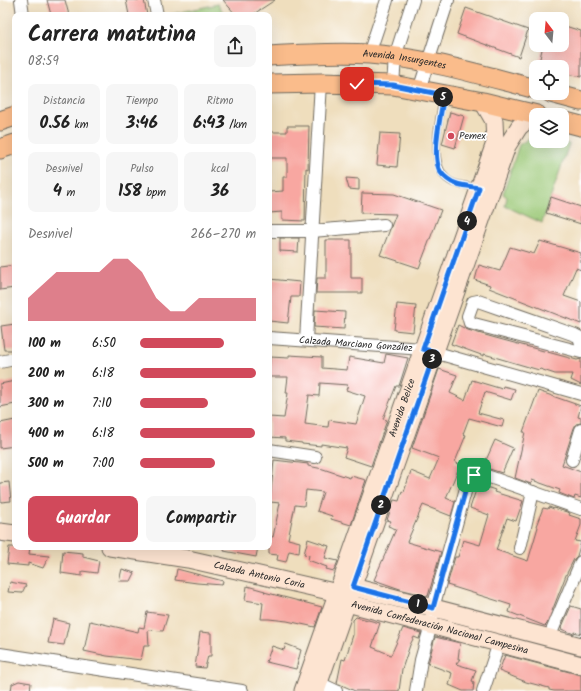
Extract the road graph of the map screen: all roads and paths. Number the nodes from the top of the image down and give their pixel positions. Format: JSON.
{"nodes":[{"id":1,"x":21,"y":0,"type":"edge"},
{"id":2,"x":154,"y":0,"type":"edge"},
{"id":3,"x":387,"y":0,"type":"edge"},
{"id":4,"x":413,"y":0,"type":"edge"},
{"id":5,"x":448,"y":0,"type":"edge"},
{"id":6,"x":23,"y":12,"type":"edge"},
{"id":7,"x":156,"y":12,"type":"edge"},
{"id":8,"x":369,"y":54,"type":"junction"},
{"id":9,"x":272,"y":56,"type":"edge"},
{"id":10,"x":395,"y":57,"type":"junction"},
{"id":11,"x":428,"y":62,"type":"junction"},
{"id":12,"x":321,"y":83,"type":"junction"},
{"id":13,"x":272,"y":84,"type":"edge"},
{"id":14,"x":393,"y":85,"type":"junction"},
{"id":15,"x":529,"y":87,"type":"edge"},
{"id":16,"x":419,"y":90,"type":"junction"},
{"id":17,"x":444,"y":95,"type":"junction"},
{"id":18,"x":569,"y":98,"type":"edge"},
{"id":19,"x":581,"y":101,"type":"edge"},
{"id":20,"x":483,"y":102,"type":"junction"},
{"id":21,"x":529,"y":113,"type":"edge"},
{"id":22,"x":12,"y":117,"type":"edge"},
{"id":23,"x":529,"y":120,"type":"edge"},
{"id":24,"x":0,"y":121,"type":"edge"},
{"id":25,"x":569,"y":123,"type":"edge"},
{"id":26,"x":581,"y":126,"type":"edge"},
{"id":27,"x":12,"y":145,"type":"edge"},
{"id":28,"x":0,"y":149,"type":"edge"},
{"id":29,"x":479,"y":188,"type":"junction"},
{"id":30,"x":384,"y":225,"type":"dead end"},
{"id":31,"x":272,"y":231,"type":"edge"},
{"id":32,"x":312,"y":231,"type":"junction"},
{"id":33,"x":272,"y":338,"type":"edge"},
{"id":34,"x":306,"y":340,"type":"junction"},
{"id":35,"x":581,"y":343,"type":"edge"},
{"id":36,"x":429,"y":351,"type":"junction"},
{"id":37,"x":581,"y":352,"type":"edge"},
{"id":38,"x":12,"y":360,"type":"edge"},
{"id":39,"x":0,"y":362,"type":"edge"},
{"id":40,"x":581,"y":394,"type":"edge"},
{"id":41,"x":581,"y":430,"type":"edge"},
{"id":42,"x":272,"y":450,"type":"edge"},
{"id":43,"x":315,"y":456,"type":"dead end"},
{"id":44,"x":572,"y":460,"type":"dead end"},
{"id":45,"x":533,"y":492,"type":"junction"},
{"id":46,"x":581,"y":509,"type":"edge"},
{"id":47,"x":0,"y":532,"type":"edge"},
{"id":48,"x":12,"y":534,"type":"edge"},
{"id":49,"x":520,"y":548,"type":"dead end"},
{"id":50,"x":149,"y":550,"type":"edge"},
{"id":51,"x":188,"y":553,"type":"edge"},
{"id":52,"x":581,"y":562,"type":"edge"},
{"id":53,"x":346,"y":594,"type":"junction"},
{"id":54,"x":433,"y":608,"type":"junction"},
{"id":55,"x":431,"y":625,"type":"junction"},
{"id":56,"x":549,"y":638,"type":"junction"},
{"id":57,"x":499,"y":643,"type":"junction"},
{"id":58,"x":581,"y":646,"type":"edge"},
{"id":59,"x":0,"y":654,"type":"edge"},
{"id":60,"x":581,"y":665,"type":"edge"},
{"id":61,"x":318,"y":687,"type":"edge"},
{"id":62,"x":242,"y":691,"type":"edge"},
{"id":63,"x":303,"y":691,"type":"edge"},
{"id":64,"x":336,"y":691,"type":"edge"},
{"id":65,"x":416,"y":691,"type":"edge"},
{"id":66,"x":483,"y":691,"type":"edge"}],
"edges":[{"from":1,"to":6,"type":"street"},
{"from":2,"to":7,"type":"street"},
{"from":3,"to":8,"type":"street"},
{"from":4,"to":10,"type":"street"},
{"from":5,"to":11,"type":"street"},
{"from":8,"to":9,"type":"main road","name":"Avenida Insurgentes"},
{"from":8,"to":10,"type":"main road","name":"Avenida Insurgentes"},
{"from":10,"to":11,"type":"main road","name":"Avenida Insurgentes"},
{"from":10,"to":14,"type":"street"},
{"from":11,"to":15,"type":"main road","name":"Avenida Insurgentes"},
{"from":11,"to":16,"type":"street"},
{"from":12,"to":13,"type":"main road"},
{"from":12,"to":14,"type":"main road"},
{"from":12,"to":32,"type":"street"},
{"from":14,"to":16,"type":"main road"},
{"from":16,"to":17,"type":"main road"},
{"from":17,"to":20,"type":"main road"},
{"from":17,"to":29,"type":"lane"},
{"from":18,"to":19,"type":"main road"},
{"from":20,"to":21,"type":"main road"},
{"from":20,"to":29,"type":"main road","name":"Avenida Belice"},
{"from":22,"to":24,"type":"main road"},
{"from":23,"to":36,"type":"main road","name":"Avenida Belice"},
{"from":25,"to":26,"type":"main road"},
{"from":27,"to":28,"type":"main road"},
{"from":29,"to":36,"type":"main road","name":"Avenida Belice"},
{"from":30,"to":32,"type":"street"},
{"from":31,"to":32,"type":"street"},
{"from":32,"to":34,"type":"street"},
{"from":33,"to":34,"type":"street","name":"Calzada Marciano González"},
{"from":34,"to":36,"type":"street","name":"Calzada Marciano González"},
{"from":35,"to":37,"type":"street"},
{"from":36,"to":40,"type":"street","name":"Calzada Marciano González"},
{"from":36,"to":53,"type":"main road","name":"Avenida Belice"},
{"from":38,"to":39,"type":"street"},
{"from":41,"to":44,"type":"street"},
{"from":42,"to":43,"type":"street"},
{"from":45,"to":46,"type":"street"},
{"from":45,"to":49,"type":"street"},
{"from":45,"to":54,"type":"street"},
{"from":47,"to":48,"type":"main road"},
{"from":50,"to":51,"type":"main road","name":"Calzada Antonio Coria"},
{"from":51,"to":53,"type":"main road","name":"Calzada Antonio Coria"},
{"from":52,"to":56,"type":"street"},
{"from":53,"to":54,"type":"main road","name":"Avenida Confederación Nacional Campesina"},
{"from":53,"to":55,"type":"main road","name":"Avenida Confederación Nacional Campesina"},
{"from":53,"to":61,"type":"main road","name":"Avenida Belice"},
{"from":53,"to":63,"type":"main road","name":"Avenida Belice"},
{"from":54,"to":55,"type":"street"},
{"from":54,"to":56,"type":"main road","name":"Avenida Confederación Nacional Campesina"},
{"from":55,"to":57,"type":"main road","name":"Avenida Confederación Nacional Campesina"},
{"from":55,"to":65,"type":"street"},
{"from":56,"to":58,"type":"main road","name":"Avenida Confederación Nacional Campesina"},
{"from":57,"to":60,"type":"main road","name":"Avenida Confederación Nacional Campesina"},
{"from":57,"to":66,"type":"street"},
{"from":59,"to":62,"type":"street"},
{"from":61,"to":64,"type":"street"}]}
